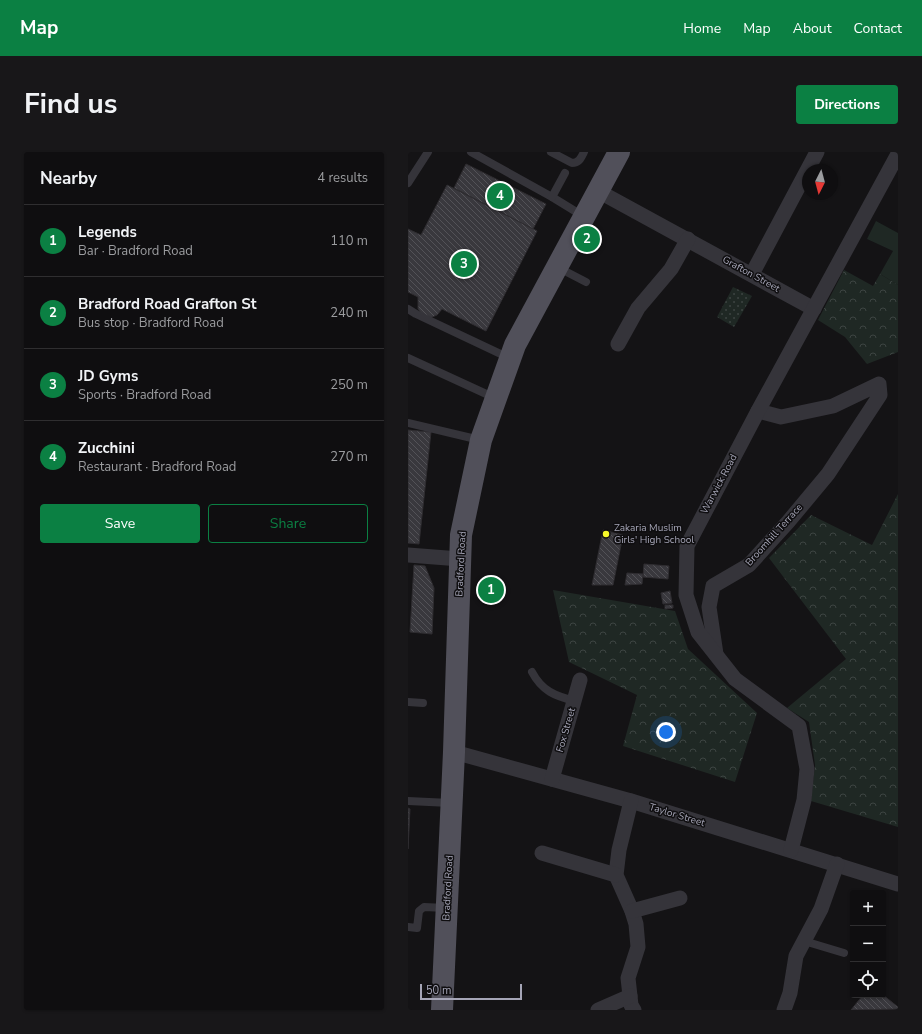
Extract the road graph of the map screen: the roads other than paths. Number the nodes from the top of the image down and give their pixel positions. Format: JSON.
{"nodes":[{"id":1,"x":428,"y":152,"type":"edge"},
{"id":2,"x":471,"y":152,"type":"edge"},
{"id":3,"x":551,"y":152,"type":"edge"},
{"id":4,"x":584,"y":152,"type":"edge"},
{"id":5,"x":619,"y":152,"type":"edge"},
{"id":6,"x":817,"y":152,"type":"edge"},
{"id":7,"x":898,"y":154,"type":"edge"},
{"id":8,"x":565,"y":173,"type":"dead end"},
{"id":9,"x":408,"y":184,"type":"edge"},
{"id":10,"x":598,"y":191,"type":"junction"},
{"id":11,"x":552,"y":197,"type":"junction"},
{"id":12,"x":584,"y":217,"type":"junction"},
{"id":13,"x":688,"y":239,"type":"junction"},
{"id":14,"x":557,"y":267,"type":"junction"},
{"id":15,"x":752,"y":274,"type":"junction"},
{"id":16,"x":586,"y":282,"type":"dead end"},
{"id":17,"x":408,"y":309,"type":"edge"},
{"id":18,"x":814,"y":309,"type":"junction"},
{"id":19,"x":618,"y":344,"type":"dead end"},
{"id":20,"x":408,"y":358,"type":"edge"},
{"id":21,"x":509,"y":359,"type":"junction"},
{"id":22,"x":496,"y":398,"type":"junction"},
{"id":23,"x":758,"y":411,"type":"junction"},
{"id":24,"x":408,"y":423,"type":"edge"},
{"id":25,"x":481,"y":440,"type":"junction"},
{"id":26,"x":408,"y":554,"type":"edge"},
{"id":27,"x":460,"y":559,"type":"junction"},
{"id":28,"x":716,"y":657,"type":"junction"},
{"id":29,"x":532,"y":672,"type":"dead end"},
{"id":30,"x":580,"y":680,"type":"dead end"},
{"id":31,"x":574,"y":701,"type":"junction"},
{"id":32,"x":408,"y":702,"type":"edge"},
{"id":33,"x":423,"y":703,"type":"dead end"},
{"id":34,"x":454,"y":752,"type":"junction"},
{"id":35,"x":552,"y":779,"type":"junction"},
{"id":36,"x":408,"y":801,"type":"edge"},
{"id":37,"x":631,"y":801,"type":"junction"},
{"id":38,"x":451,"y":803,"type":"junction"},
{"id":39,"x":791,"y":850,"type":"junction"},
{"id":40,"x":542,"y":853,"type":"dead end"},
{"id":41,"x":837,"y":864,"type":"junction"},
{"id":42,"x":616,"y":875,"type":"junction"},
{"id":43,"x":898,"y":884,"type":"edge"},
{"id":44,"x":680,"y":898,"type":"dead end"},
{"id":45,"x":447,"y":908,"type":"junction"},
{"id":46,"x":632,"y":911,"type":"junction"},
{"id":47,"x":408,"y":927,"type":"edge"},
{"id":48,"x":804,"y":941,"type":"junction"},
{"id":49,"x":844,"y":953,"type":"dead end"},
{"id":50,"x":632,"y":1003,"type":"edge"},
{"id":51,"x":442,"y":1010,"type":"edge"},
{"id":52,"x":598,"y":1010,"type":"edge"},
{"id":53,"x":784,"y":1010,"type":"edge"}],
"edges":[{"from":1,"to":9,"type":"lane"},
{"from":2,"to":11,"type":"lane"},
{"from":3,"to":4,"type":"lane"},
{"from":5,"to":10,"type":"main road","name":"Bradford Road"},
{"from":6,"to":15,"type":"street"},
{"from":7,"to":18,"type":"street","name":"Warwick Road"},
{"from":8,"to":11,"type":"lane"},
{"from":10,"to":12,"type":"main road","name":"Bradford Road"},
{"from":10,"to":13,"type":"street","name":"Grafton Street"},
{"from":11,"to":12,"type":"lane"},
{"from":12,"to":14,"type":"main road","name":"Bradford Road"},
{"from":13,"to":15,"type":"street","name":"Grafton Street"},
{"from":13,"to":19,"type":"street"},
{"from":14,"to":16,"type":"lane"},
{"from":14,"to":21,"type":"main road","name":"Bradford Road"},
{"from":15,"to":18,"type":"street","name":"Grafton Street"},
{"from":17,"to":21,"type":"lane"},
{"from":18,"to":23,"type":"street","name":"Warwick Road"},
{"from":20,"to":22,"type":"lane"},
{"from":21,"to":22,"type":"main road","name":"Bradford Road"},
{"from":22,"to":25,"type":"main road","name":"Bradford Road"},
{"from":23,"to":28,"type":"street","name":"Warwick Road"},
{"from":23,"to":28,"type":"street","name":"Broomhill Terrace"},
{"from":24,"to":25,"type":"lane"},
{"from":25,"to":27,"type":"main road","name":"Bradford Road"},
{"from":26,"to":27,"type":"street"},
{"from":27,"to":34,"type":"main road","name":"Bradford Road"},
{"from":28,"to":39,"type":"street","name":"Warwick Road"},
{"from":29,"to":31,"type":"lane"},
{"from":30,"to":31,"type":"street","name":"Fox Street"},
{"from":31,"to":35,"type":"street","name":"Fox Street"},
{"from":32,"to":33,"type":"lane"},
{"from":34,"to":35,"type":"street","name":"Taylor Street"},
{"from":34,"to":38,"type":"main road","name":"Bradford Road"},
{"from":35,"to":37,"type":"street","name":"Taylor Street"},
{"from":36,"to":38,"type":"lane"},
{"from":37,"to":39,"type":"street","name":"Taylor Street"},
{"from":37,"to":42,"type":"street"},
{"from":38,"to":45,"type":"main road","name":"Bradford Road"},
{"from":39,"to":41,"type":"street","name":"Taylor Street"},
{"from":40,"to":42,"type":"street"},
{"from":41,"to":43,"type":"street","name":"Taylor Street"},
{"from":41,"to":48,"type":"street"},
{"from":42,"to":46,"type":"street"},
{"from":44,"to":46,"type":"street"},
{"from":45,"to":47,"type":"lane"},
{"from":45,"to":51,"type":"main road","name":"Bradford Road"},
{"from":46,"to":50,"type":"street"},
{"from":48,"to":49,"type":"lane"},
{"from":48,"to":53,"type":"street"},
{"from":50,"to":52,"type":"street"}]}
